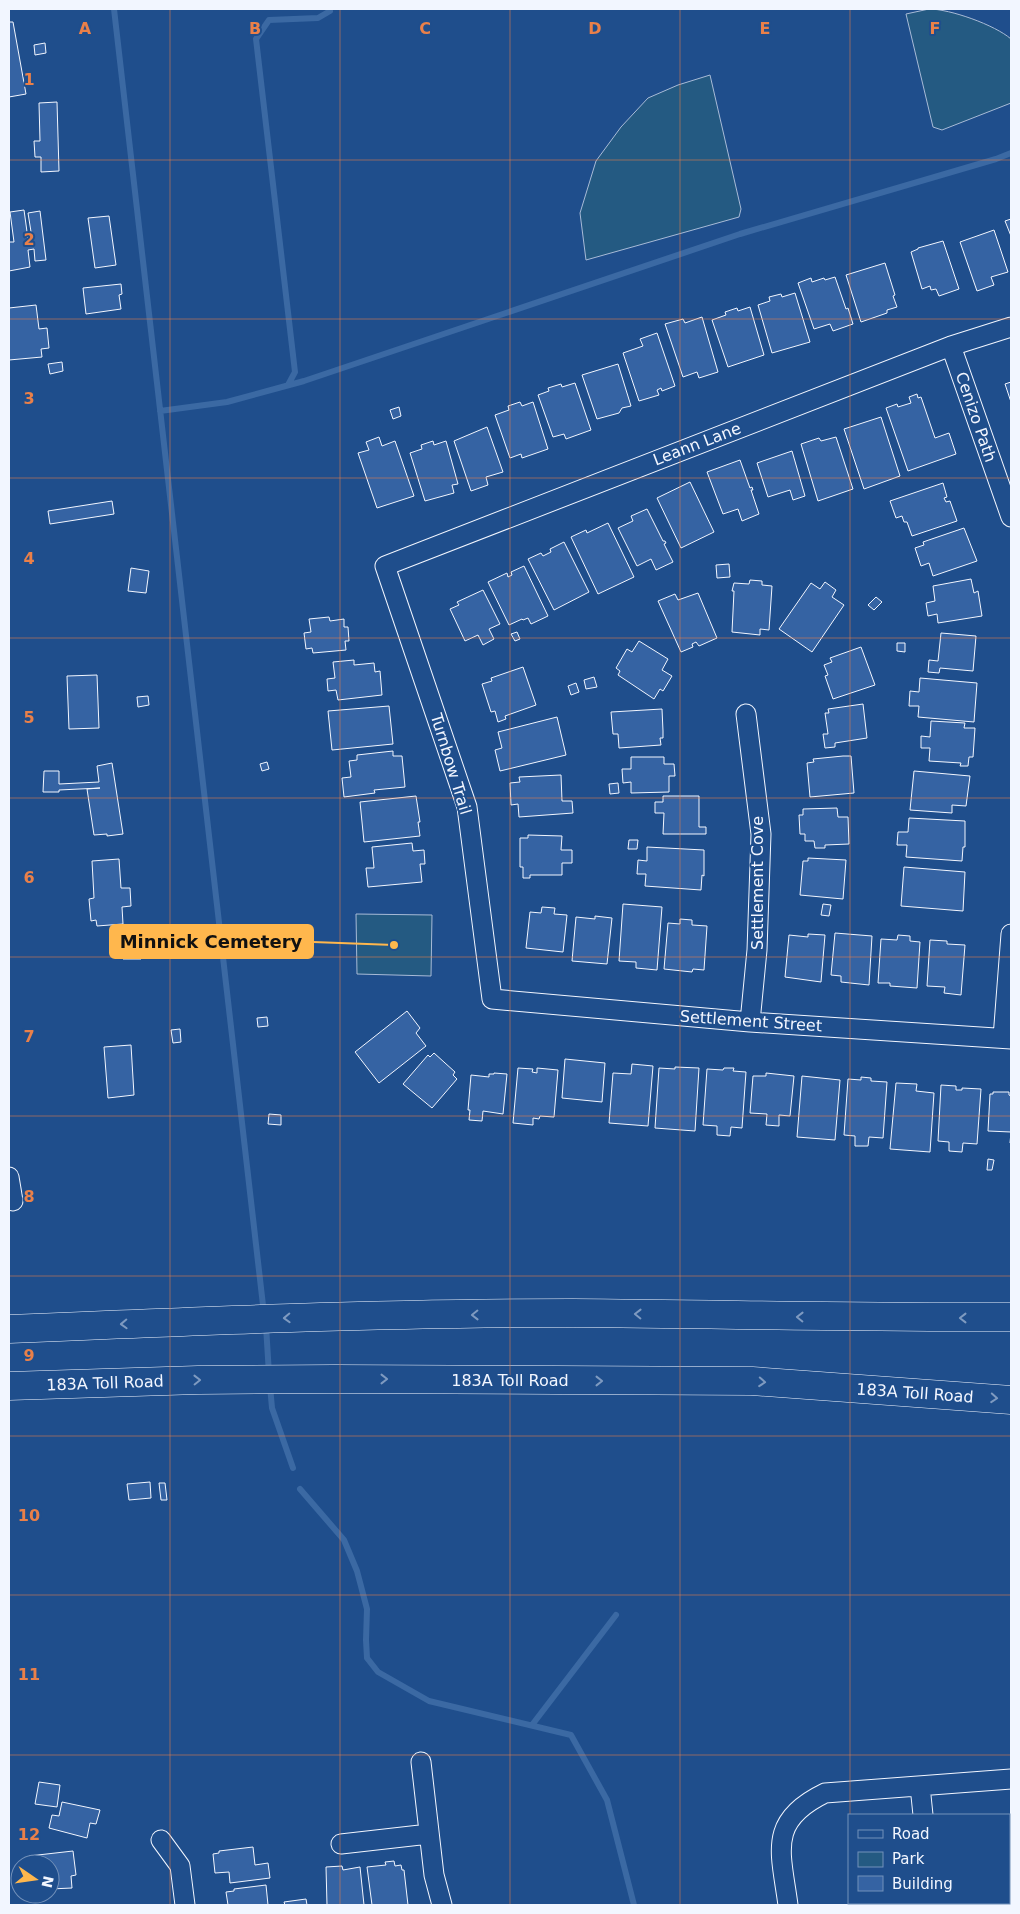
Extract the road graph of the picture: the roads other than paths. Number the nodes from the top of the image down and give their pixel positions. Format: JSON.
{"nodes":[{"id":1,"x":1011,"y":327,"type":"edge"},
{"id":2,"x":951,"y":346,"type":"junction"},
{"id":3,"x":1011,"y":517,"type":"edge"},
{"id":4,"x":385,"y":566,"type":"joint"},
{"id":5,"x":746,"y":714,"type":"dead end"},
{"id":6,"x":1011,"y":934,"type":"edge"},
{"id":7,"x":492,"y":999,"type":"joint"},
{"id":8,"x":750,"y":1022,"type":"junction"},
{"id":9,"x":1007,"y":1038,"type":"edge"},
{"id":10,"x":9,"y":1177,"type":"edge"},
{"id":11,"x":13,"y":1201,"type":"dead end"},
{"id":12,"x":1011,"y":1317,"type":"edge"},
{"id":13,"x":9,"y":1329,"type":"edge"},
{"id":14,"x":9,"y":1386,"type":"edge"},
{"id":15,"x":1011,"y":1400,"type":"edge"},
{"id":16,"x":421,"y":1762,"type":"dead end"},
{"id":17,"x":1011,"y":1779,"type":"edge"},
{"id":18,"x":920,"y":1786,"type":"junction"},
{"id":19,"x":923,"y":1814,"type":"edge"},
{"id":20,"x":429,"y":1834,"type":"junction"},
{"id":21,"x":161,"y":1840,"type":"dead end"},
{"id":22,"x":341,"y":1844,"type":"dead end"},
{"id":23,"x":185,"y":1905,"type":"edge"},
{"id":24,"x":442,"y":1905,"type":"edge"},
{"id":25,"x":788,"y":1905,"type":"edge"}],
"edges":[{"from":1,"to":2,"type":"street","name":"Leann Lane"},
{"from":2,"to":3,"type":"street","name":"Cenizo Path"},
{"from":2,"to":4,"type":"street","name":"Leann Lane"},
{"from":4,"to":7,"type":"street","name":"Turnbow Trail"},
{"from":5,"to":8,"type":"street","name":"Settlement Cove"},
{"from":6,"to":9,"type":"street"},
{"from":7,"to":8,"type":"street","name":"Settlement Street"},
{"from":8,"to":9,"type":"street","name":"Settlement Street"},
{"from":10,"to":11,"type":"street"},
{"from":12,"to":13,"type":"highway","one_way":true},
{"from":14,"to":15,"type":"highway","name":"183A Toll Road","one_way":true},
{"from":16,"to":20,"type":"street"},
{"from":17,"to":18,"type":"street"},
{"from":18,"to":19,"type":"street"},
{"from":18,"to":25,"type":"street"},
{"from":20,"to":22,"type":"street"},
{"from":20,"to":24,"type":"street"},
{"from":21,"to":23,"type":"street"}]}
